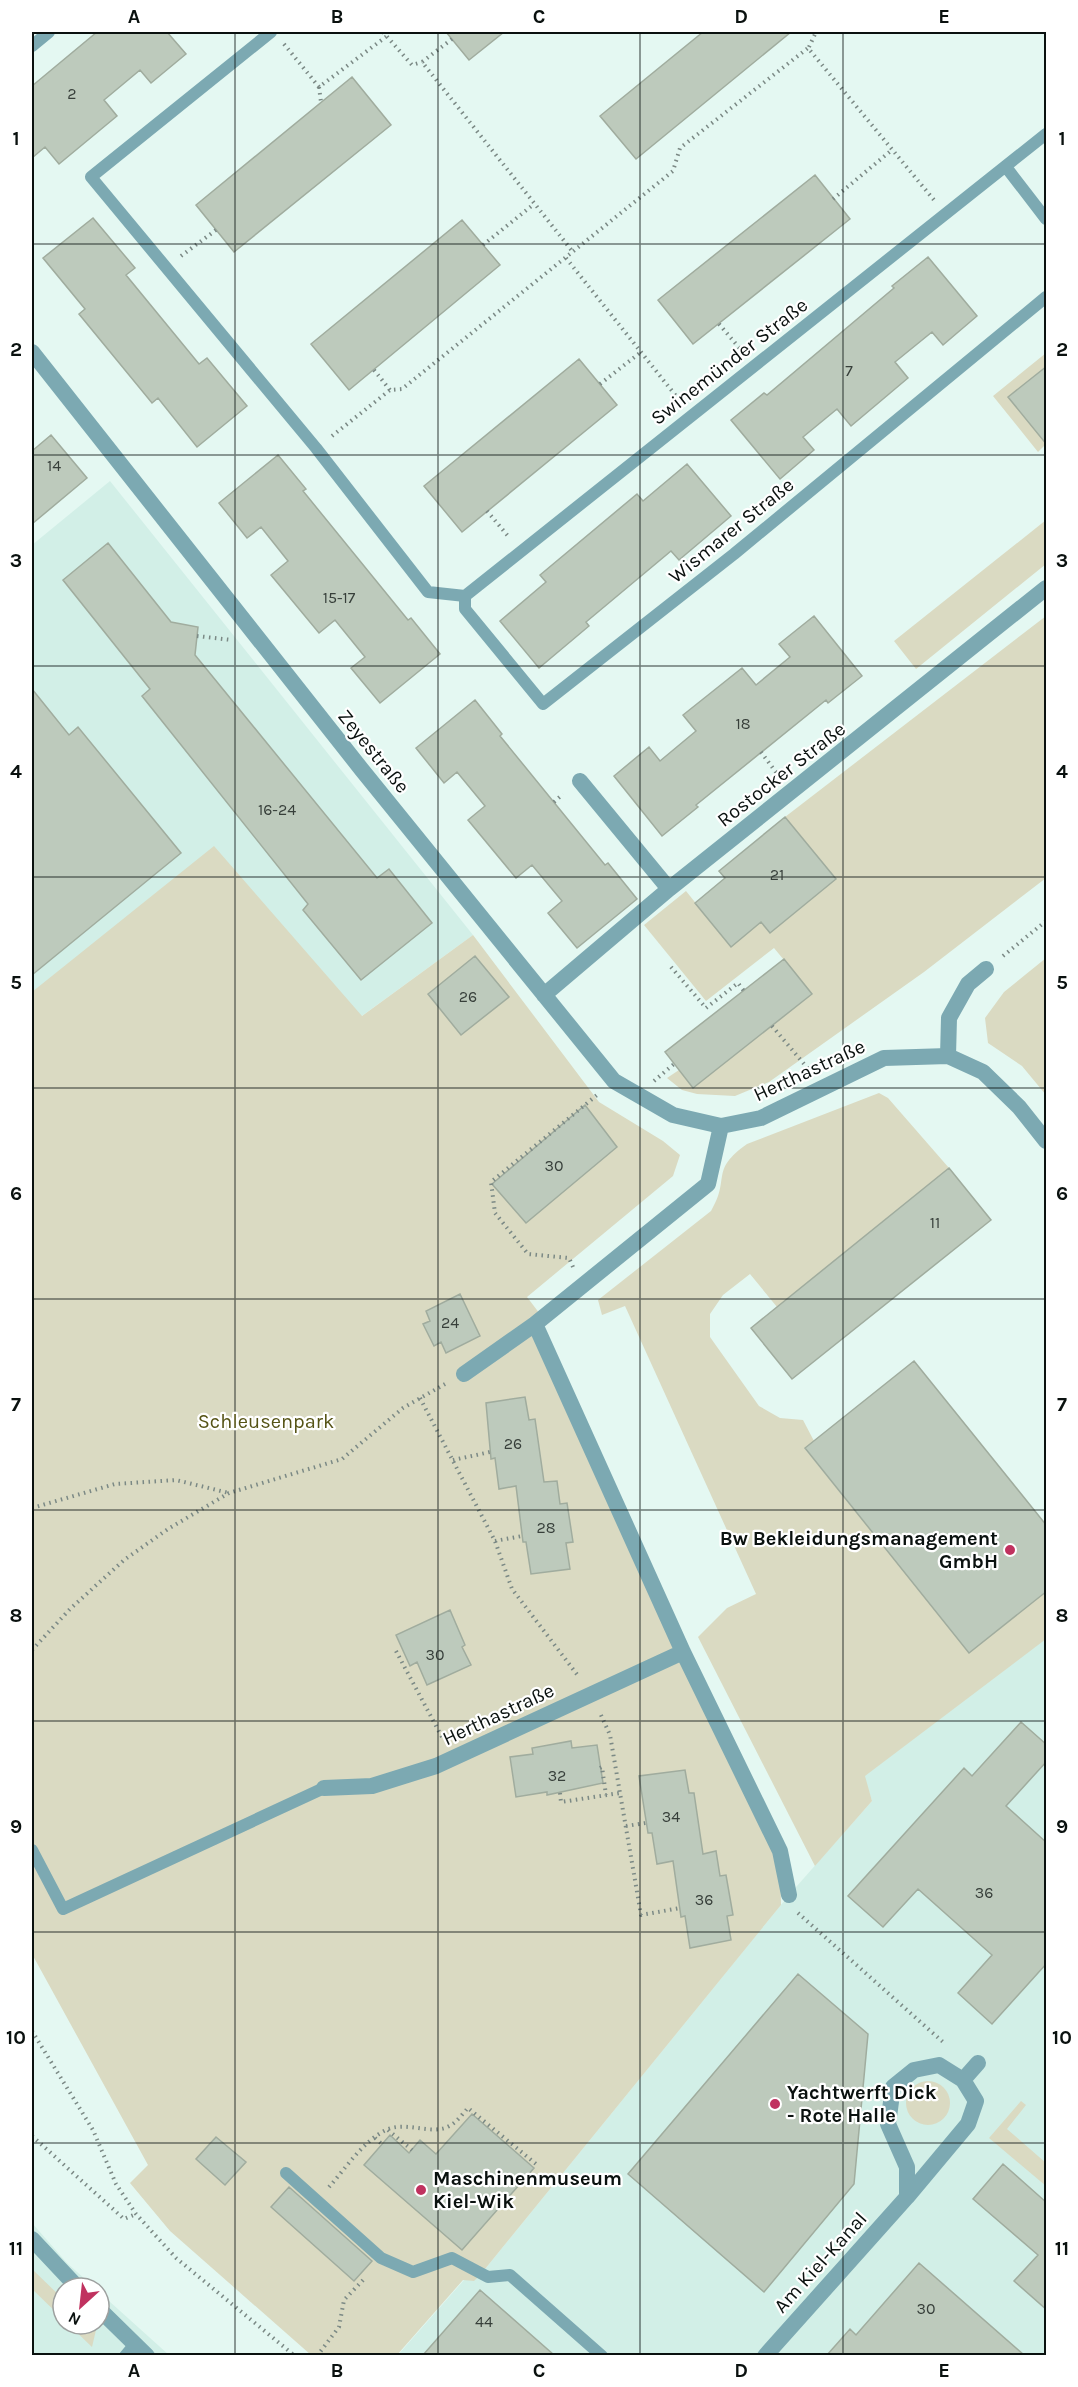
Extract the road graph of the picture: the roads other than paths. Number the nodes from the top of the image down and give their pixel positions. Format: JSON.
{"nodes":[{"id":1,"x":49,"y":32,"type":"edge"},
{"id":2,"x":272,"y":32,"type":"edge"},
{"id":3,"x":32,"y":46,"type":"edge"},
{"id":4,"x":1047,"y":134,"type":"edge"},
{"id":5,"x":1006,"y":167,"type":"junction"},
{"id":6,"x":1047,"y":219,"type":"edge"},
{"id":7,"x":1047,"y":297,"type":"edge"},
{"id":8,"x":32,"y":352,"type":"edge"},
{"id":9,"x":1047,"y":588,"type":"edge"},
{"id":10,"x":465,"y":596,"type":"junction"},
{"id":11,"x":580,"y":781,"type":"dead end"},
{"id":12,"x":669,"y":889,"type":"junction"},
{"id":13,"x":986,"y":969,"type":"road end"},
{"id":14,"x":544,"y":995,"type":"junction"},
{"id":15,"x":948,"y":1056,"type":"junction"},
{"id":16,"x":721,"y":1126,"type":"junction"},
{"id":17,"x":1047,"y":1141,"type":"edge"},
{"id":18,"x":535,"y":1324,"type":"junction"},
{"id":19,"x":464,"y":1374,"type":"dead end"},
{"id":20,"x":683,"y":1652,"type":"junction"},
{"id":21,"x":324,"y":1788,"type":"joint"},
{"id":22,"x":32,"y":1850,"type":"edge"},
{"id":23,"x":791,"y":1902,"type":"road end"},
{"id":24,"x":286,"y":2173,"type":"dead end"},
{"id":25,"x":907,"y":2197,"type":"junction"},
{"id":26,"x":32,"y":2239,"type":"edge"},
{"id":27,"x":67,"y":2276,"type":"edge"},
{"id":28,"x":111,"y":2323,"type":"edge"},
{"id":29,"x":136,"y":2352,"type":"edge"},
{"id":30,"x":602,"y":2355,"type":"edge"},
{"id":31,"x":765,"y":2355,"type":"edge"}],
"edges":[{"from":1,"to":3,"type":"lane"},
{"from":2,"to":10,"type":"lane"},
{"from":4,"to":5,"type":"lane","name":"Swinemünder Straße"},
{"from":5,"to":6,"type":"lane"},
{"from":5,"to":10,"type":"lane","name":"Swinemünder Straße"},
{"from":7,"to":10,"type":"lane","name":"Wismarer Straße"},
{"from":8,"to":14,"type":"street","name":"Zeyestraße"},
{"from":9,"to":12,"type":"street","name":"Rostocker Straße"},
{"from":11,"to":12,"type":"street"},
{"from":12,"to":14,"type":"street","name":"Rostocker Straße"},
{"from":13,"to":15,"type":"street"},
{"from":14,"to":16,"type":"street","name":"Zeyestraße"},
{"from":15,"to":16,"type":"street","name":"Herthastraße"},
{"from":15,"to":17,"type":"street"},
{"from":16,"to":18,"type":"street"},
{"from":18,"to":19,"type":"street"},
{"from":18,"to":20,"type":"street"},
{"from":20,"to":21,"type":"street","name":"Herthastraße"},
{"from":20,"to":23,"type":"street"},
{"from":21,"to":22,"type":"lane"},
{"from":24,"to":30,"type":"lane"},
{"from":25,"to":25,"type":"street","name":"Am Kiel-Kanal"},
{"from":25,"to":31,"type":"street","name":"Am Kiel-Kanal"},
{"from":26,"to":27,"type":"street"},
{"from":28,"to":29,"type":"street"}]}
